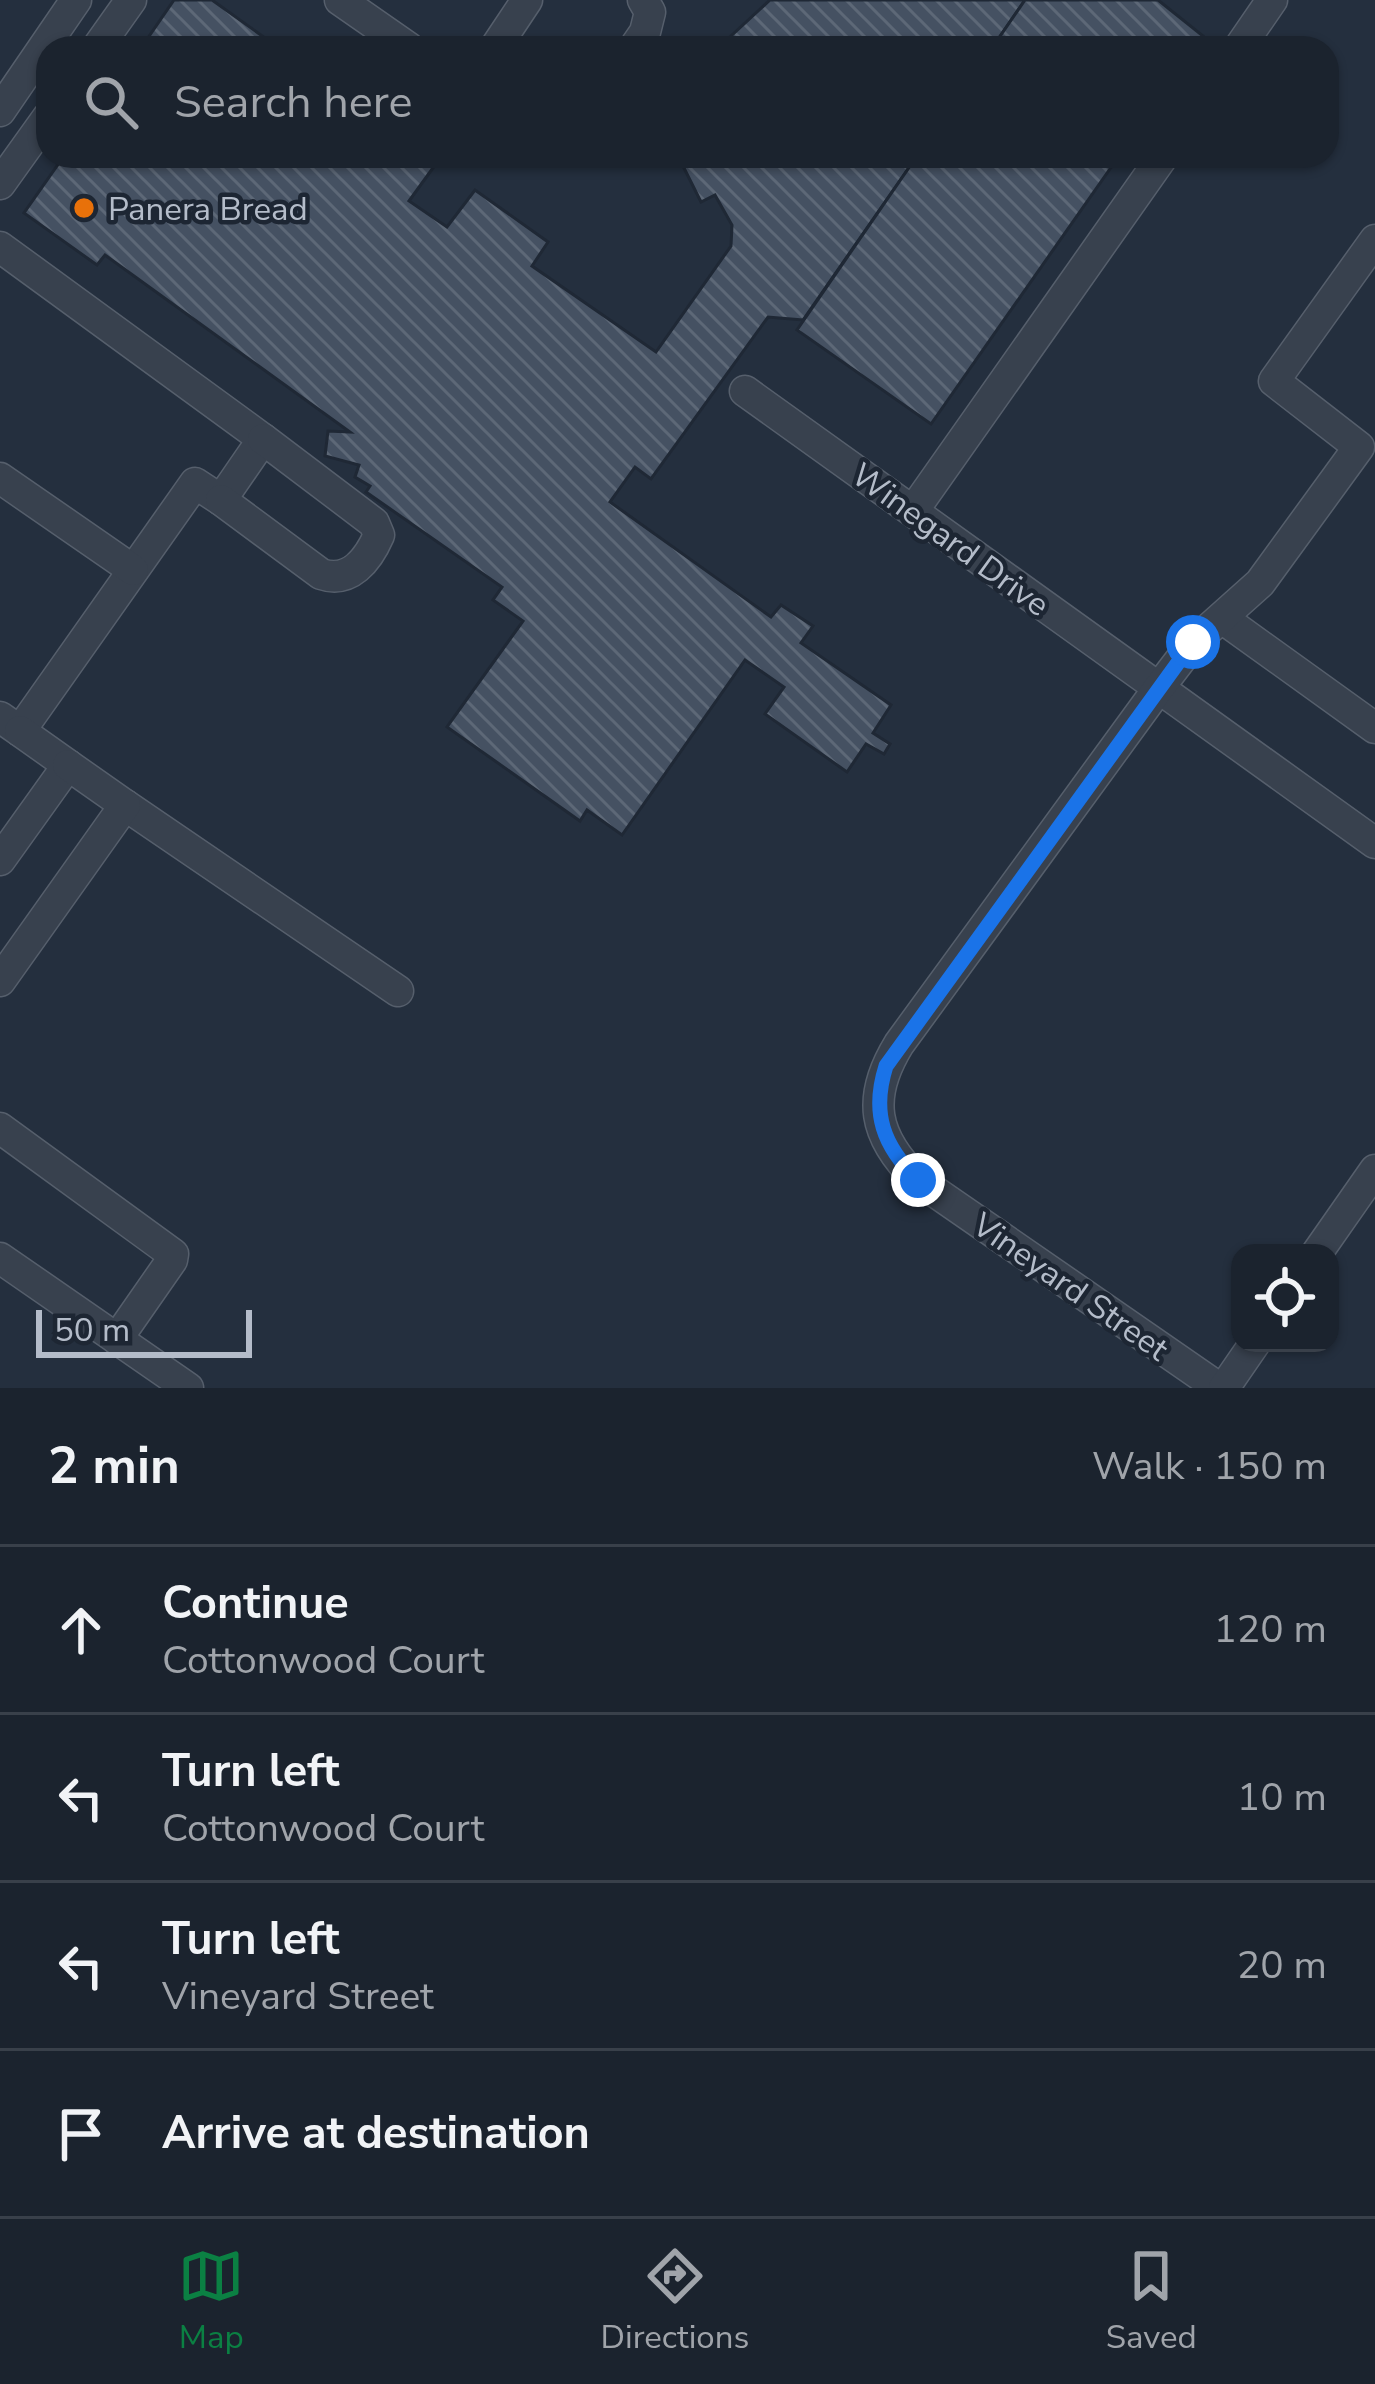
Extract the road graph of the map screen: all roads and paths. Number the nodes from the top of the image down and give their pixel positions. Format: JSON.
{"nodes":[{"id":1,"x":76,"y":0,"type":"edge"},
{"id":2,"x":131,"y":0,"type":"edge"},
{"id":3,"x":340,"y":0,"type":"edge"},
{"id":4,"x":527,"y":0,"type":"edge"},
{"id":5,"x":643,"y":0,"type":"edge"},
{"id":6,"x":1272,"y":0,"type":"edge"},
{"id":7,"x":66,"y":36,"type":"edge"},
{"id":8,"x":106,"y":36,"type":"edge"},
{"id":9,"x":392,"y":36,"type":"edge"},
{"id":10,"x":503,"y":36,"type":"edge"},
{"id":11,"x":642,"y":36,"type":"edge"},
{"id":12,"x":1247,"y":36,"type":"edge"},
{"id":13,"x":36,"y":72,"type":"edge"},
{"id":14,"x":0,"y":112,"type":"edge"},
{"id":15,"x":36,"y":134,"type":"edge"},
{"id":16,"x":1154,"y":168,"type":"edge"},
{"id":17,"x":0,"y":184,"type":"edge"},
{"id":18,"x":1375,"y":240,"type":"edge"},
{"id":19,"x":0,"y":247,"type":"edge"},
{"id":20,"x":745,"y":391,"type":"dead end"},
{"id":21,"x":263,"y":439,"type":"junction"},
{"id":22,"x":0,"y":478,"type":"edge"},
{"id":23,"x":221,"y":500,"type":"junction"},
{"id":24,"x":913,"y":511,"type":"junction"},
{"id":25,"x":133,"y":570,"type":"junction"},
{"id":26,"x":1222,"y":618,"type":"junction"},
{"id":27,"x":1158,"y":689,"type":"junction"},
{"id":28,"x":10,"y":724,"type":"edge"},
{"id":29,"x":1375,"y":728,"type":"edge"},
{"id":30,"x":68,"y":765,"type":"junction"},
{"id":31,"x":125,"y":805,"type":"junction"},
{"id":32,"x":1375,"y":843,"type":"edge"},
{"id":33,"x":0,"y":860,"type":"edge"},
{"id":34,"x":0,"y":981,"type":"edge"},
{"id":35,"x":398,"y":991,"type":"dead end"},
{"id":36,"x":0,"y":1129,"type":"edge"},
{"id":37,"x":1375,"y":1170,"type":"edge"},
{"id":38,"x":1324,"y":1244,"type":"edge"},
{"id":39,"x":0,"y":1258,"type":"edge"},
{"id":40,"x":116,"y":1339,"type":"junction"},
{"id":41,"x":1248,"y":1352,"type":"edge"},
{"id":42,"x":178,"y":1385,"type":"edge"},
{"id":43,"x":1221,"y":1388,"type":"edge"}],
"edges":[{"from":1,"to":7,"type":"street"},
{"from":2,"to":8,"type":"street"},
{"from":3,"to":9,"type":"street"},
{"from":4,"to":10,"type":"street"},
{"from":5,"to":11,"type":"street"},
{"from":6,"to":12,"type":"street"},
{"from":13,"to":14,"type":"street"},
{"from":15,"to":17,"type":"street"},
{"from":16,"to":24,"type":"street"},
{"from":18,"to":26,"type":"street"},
{"from":19,"to":21,"type":"street"},
{"from":20,"to":24,"type":"street","name":"Winegard Drive"},
{"from":21,"to":23,"type":"street"},
{"from":21,"to":23,"type":"street"},
{"from":22,"to":25,"type":"street"},
{"from":23,"to":25,"type":"street"},
{"from":24,"to":27,"type":"street","name":"Winegard Drive"},
{"from":25,"to":28,"type":"street"},
{"from":26,"to":27,"type":"street"},
{"from":26,"to":29,"type":"street"},
{"from":27,"to":32,"type":"street","name":"Winegard Drive"},
{"from":27,"to":43,"type":"street","name":"Vineyard Street"},
{"from":28,"to":30,"type":"street"},
{"from":30,"to":31,"type":"street"},
{"from":30,"to":33,"type":"street"},
{"from":31,"to":34,"type":"street"},
{"from":31,"to":35,"type":"street"},
{"from":36,"to":40,"type":"street"},
{"from":37,"to":38,"type":"street"},
{"from":39,"to":40,"type":"street"},
{"from":40,"to":42,"type":"street"},
{"from":41,"to":43,"type":"street"}]}
